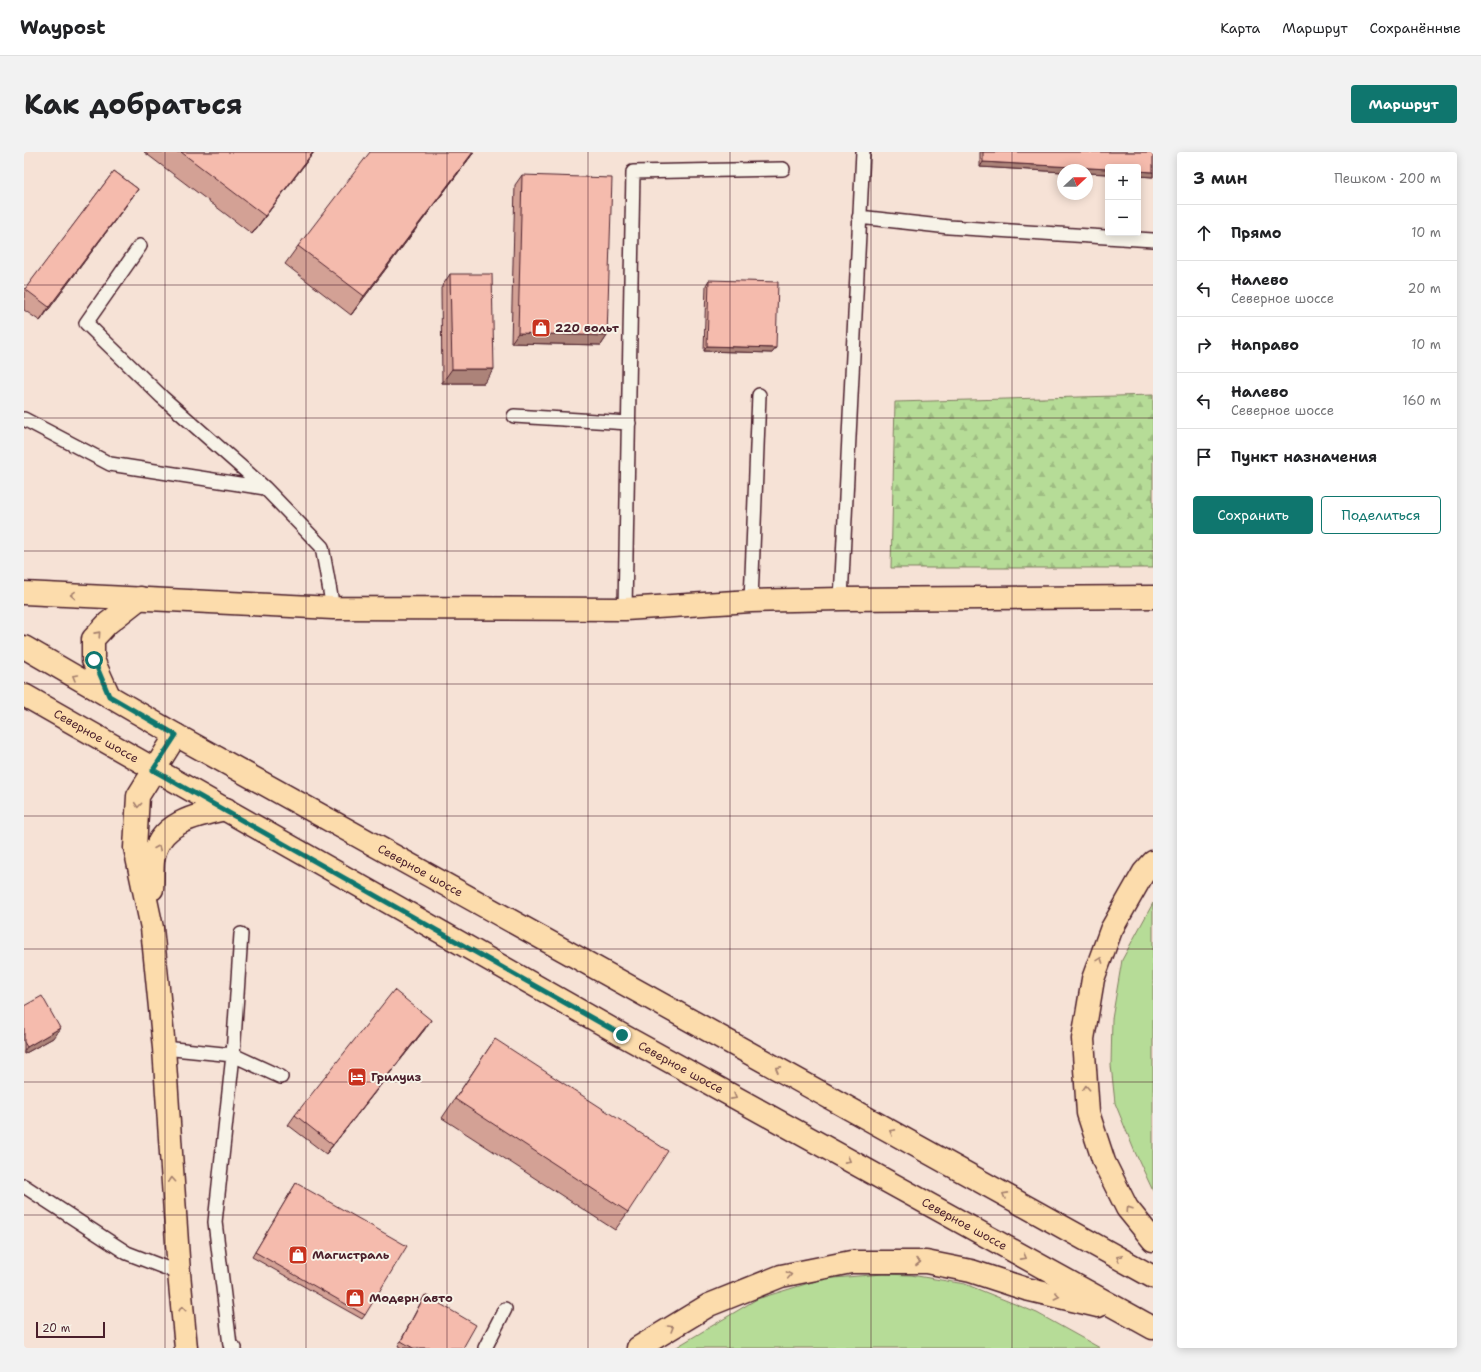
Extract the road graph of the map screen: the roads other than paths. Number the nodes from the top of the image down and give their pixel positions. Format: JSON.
{"nodes":[{"id":1,"x":863,"y":152,"type":"edge"},
{"id":2,"x":783,"y":169,"type":"dead end"},
{"id":3,"x":859,"y":217,"type":"junction"},
{"id":4,"x":1153,"y":240,"type":"edge"},
{"id":5,"x":140,"y":246,"type":"dead end"},
{"id":6,"x":759,"y":395,"type":"dead end"},
{"id":7,"x":514,"y":416,"type":"dead end"},
{"id":8,"x":24,"y":419,"type":"edge"},
{"id":9,"x":629,"y":423,"type":"junction"},
{"id":10,"x":265,"y":488,"type":"junction"},
{"id":11,"x":24,"y":593,"type":"edge"},
{"id":12,"x":1153,"y":597,"type":"edge"},
{"id":13,"x":140,"y":598,"type":"junction"},
{"id":14,"x":841,"y":599,"type":"junction"},
{"id":15,"x":751,"y":601,"type":"junction"},
{"id":16,"x":333,"y":608,"type":"junction"},
{"id":17,"x":625,"y":609,"type":"junction"},
{"id":18,"x":24,"y":647,"type":"edge"},
{"id":19,"x":24,"y":695,"type":"edge"},
{"id":20,"x":109,"y":696,"type":"junction"},
{"id":21,"x":176,"y":735,"type":"junction"},
{"id":22,"x":153,"y":770,"type":"junction"},
{"id":23,"x":226,"y":809,"type":"junction"},
{"id":24,"x":1153,"y":862,"type":"edge"},
{"id":25,"x":152,"y":928,"type":"junction"},
{"id":26,"x":241,"y":934,"type":"dead end"},
{"id":27,"x":164,"y":1048,"type":"junction"},
{"id":28,"x":233,"y":1055,"type":"junction"},
{"id":29,"x":280,"y":1077,"type":"dead end"},
{"id":30,"x":24,"y":1186,"type":"edge"},
{"id":31,"x":1153,"y":1240,"type":"edge"},
{"id":32,"x":179,"y":1273,"type":"junction"},
{"id":33,"x":1153,"y":1277,"type":"edge"},
{"id":34,"x":505,"y":1309,"type":"dead end"},
{"id":35,"x":1124,"y":1312,"type":"junction"},
{"id":36,"x":1153,"y":1328,"type":"edge"},
{"id":37,"x":186,"y":1348,"type":"edge"},
{"id":38,"x":235,"y":1348,"type":"edge"},
{"id":39,"x":485,"y":1348,"type":"edge"},
{"id":40,"x":638,"y":1348,"type":"edge"}],
"edges":[{"from":1,"to":3,"type":"lane"},
{"from":2,"to":9,"type":"lane"},
{"from":3,"to":4,"type":"lane"},
{"from":3,"to":14,"type":"lane"},
{"from":5,"to":10,"type":"lane"},
{"from":6,"to":15,"type":"lane"},
{"from":7,"to":9,"type":"lane"},
{"from":8,"to":10,"type":"lane"},
{"from":9,"to":17,"type":"lane"},
{"from":10,"to":16,"type":"lane"},
{"from":13,"to":11,"type":"main road","one_way":true},
{"from":12,"to":14,"type":"main road"},
{"from":13,"to":16,"type":"main road"},
{"from":20,"to":13,"type":"main road","one_way":true},
{"from":14,"to":15,"type":"main road"},
{"from":15,"to":17,"type":"main road"},
{"from":16,"to":17,"type":"main road"},
{"from":20,"to":18,"type":"main road","name":"Северное шоссе","one_way":true},
{"from":19,"to":22,"type":"main road","name":"Северное шоссе"},
{"from":20,"to":21,"type":"main road","name":"Северное шоссе"},
{"from":21,"to":22,"type":"main road"},
{"from":33,"to":21,"type":"main road","name":"Северное шоссе","one_way":true},
{"from":22,"to":23,"type":"main road","name":"Северное шоссе"},
{"from":22,"to":25,"type":"main road","one_way":true},
{"from":25,"to":23,"type":"main road","one_way":true},
{"from":23,"to":35,"type":"main road","name":"Северное шоссе","one_way":true},
{"from":31,"to":24,"type":"main road","one_way":true},
{"from":25,"to":27,"type":"main road"},
{"from":26,"to":28,"type":"lane"},
{"from":27,"to":28,"type":"lane"},
{"from":32,"to":27,"type":"main road","one_way":true},
{"from":28,"to":29,"type":"lane"},
{"from":28,"to":38,"type":"lane"},
{"from":30,"to":32,"type":"lane"},
{"from":37,"to":32,"type":"main road","one_way":true},
{"from":34,"to":39,"type":"lane"},
{"from":35,"to":36,"type":"main road","name":"Северное шоссе"},
{"from":40,"to":35,"type":"main road","one_way":true}]}
